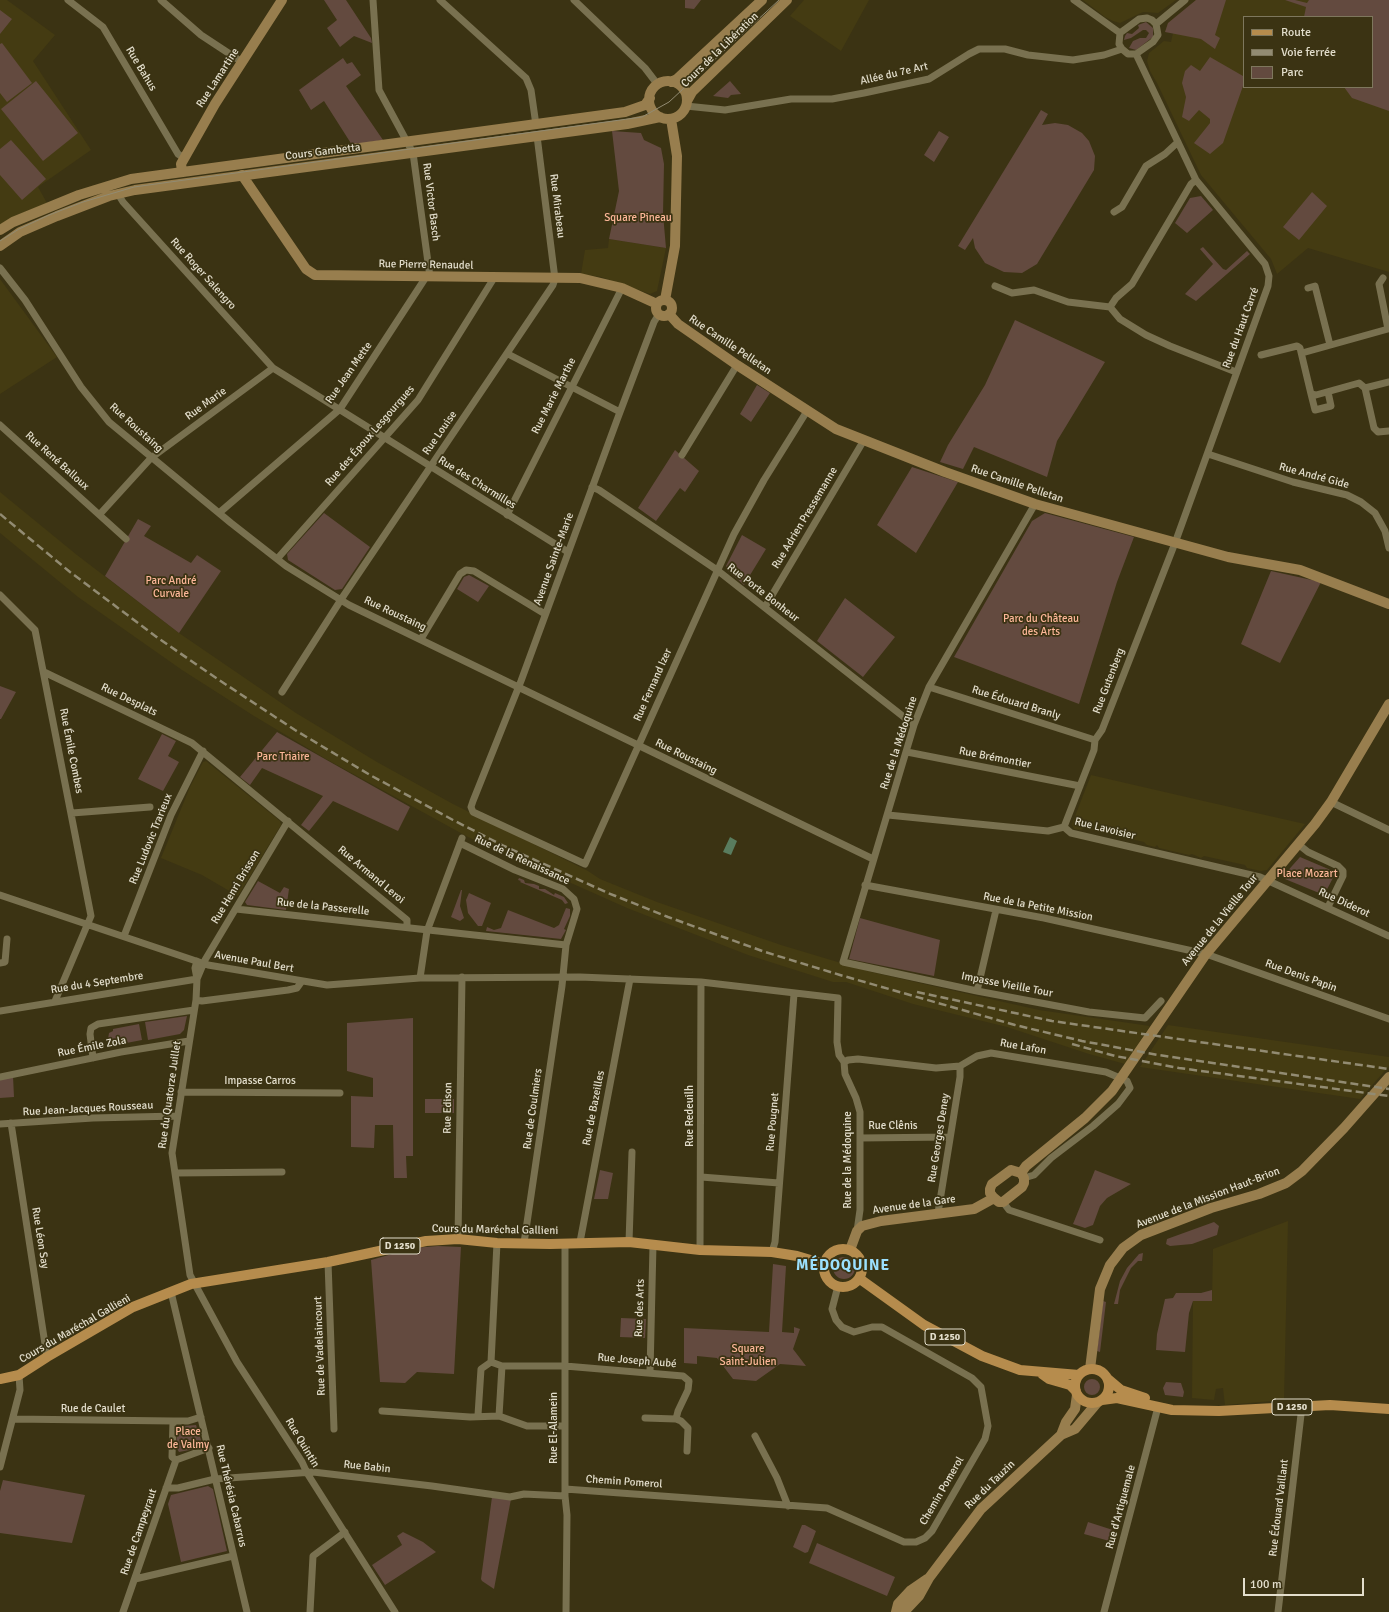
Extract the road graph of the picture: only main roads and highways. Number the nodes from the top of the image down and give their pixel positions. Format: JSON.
{"nodes":[{"id":1,"x":824,"y":1264,"type":"junction"},
{"id":2,"x":860,"y":1279,"type":"junction"},
{"id":3,"x":1041,"y":1373,"type":"junction"},
{"id":4,"x":1079,"y":1375,"type":"junction"},
{"id":5,"x":0,"y":1379,"type":"edge"},
{"id":6,"x":1108,"y":1379,"type":"junction"},
{"id":7,"x":1076,"y":1393,"type":"junction"},
{"id":8,"x":1100,"y":1401,"type":"junction"},
{"id":9,"x":1389,"y":1409,"type":"edge"},
{"id":10,"x":1196,"y":1410,"type":"junction"}],
"edges":[{"from":1,"to":2,"type":"main road"},
{"from":1,"to":2,"type":"main road"},
{"from":1,"to":5,"type":"main road","name":"Cours du Maréchal Gallieni","number":"D 1250"},
{"from":2,"to":3,"type":"main road","number":"D 1250"},
{"from":3,"to":4,"type":"main road","number":"D 1250"},
{"from":3,"to":7,"type":"main road","number":"D 1250"},
{"from":4,"to":6,"type":"main road"},
{"from":4,"to":7,"type":"main road"},
{"from":6,"to":8,"type":"main road"},
{"from":6,"to":10,"type":"main road","number":"D 1250"},
{"from":7,"to":8,"type":"main road"},
{"from":8,"to":10,"type":"main road","number":"D 1250"},
{"from":9,"to":10,"type":"main road","number":"D 1250"}]}
